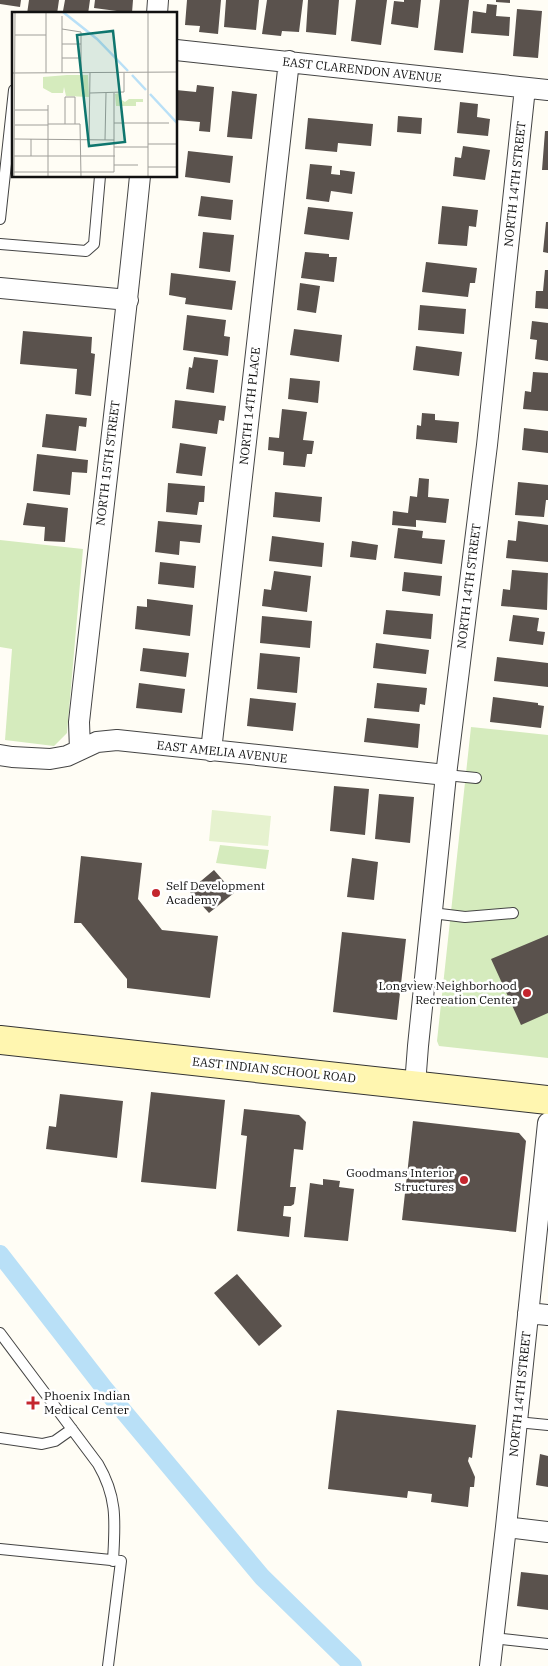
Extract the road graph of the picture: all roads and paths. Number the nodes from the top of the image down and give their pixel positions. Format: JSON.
{"nodes":[{"id":1,"x":178,"y":50,"type":"edge"},
{"id":2,"x":289,"y":61,"type":"junction"},
{"id":3,"x":525,"y":88,"type":"junction"},
{"id":4,"x":548,"y":90,"type":"edge"},
{"id":5,"x":12,"y":109,"type":"edge"},
{"id":6,"x":100,"y":178,"type":"edge"},
{"id":7,"x":140,"y":178,"type":"edge"},
{"id":8,"x":0,"y":220,"type":"edge"},
{"id":9,"x":0,"y":244,"type":"edge"},
{"id":10,"x":0,"y":288,"type":"edge"},
{"id":11,"x":128,"y":300,"type":"junction"},
{"id":12,"x":80,"y":750,"type":"junction"},
{"id":13,"x":211,"y":751,"type":"junction"},
{"id":14,"x":0,"y":755,"type":"edge"},
{"id":15,"x":446,"y":775,"type":"junction"},
{"id":16,"x":476,"y":778,"type":"dead end"},
{"id":17,"x":432,"y":913,"type":"junction"},
{"id":18,"x":513,"y":913,"type":"dead end"},
{"id":19,"x":0,"y":1040,"type":"edge"},
{"id":20,"x":415,"y":1085,"type":"junction"},
{"id":21,"x":548,"y":1100,"type":"edge"},
{"id":22,"x":548,"y":1122,"type":"edge"},
{"id":23,"x":544,"y":1206,"type":"edge"},
{"id":24,"x":538,"y":1314,"type":"edge"},
{"id":25,"x":0,"y":1333,"type":"edge"},
{"id":26,"x":516,"y":1422,"type":"junction"},
{"id":27,"x":548,"y":1425,"type":"edge"},
{"id":28,"x":72,"y":1429,"type":"junction"},
{"id":29,"x":0,"y":1438,"type":"edge"},
{"id":30,"x":506,"y":1527,"type":"junction"},
{"id":31,"x":548,"y":1532,"type":"edge"},
{"id":32,"x":0,"y":1548,"type":"edge"},
{"id":33,"x":113,"y":1561,"type":"junction"},
{"id":34,"x":493,"y":1638,"type":"junction"},
{"id":35,"x":548,"y":1644,"type":"edge"},
{"id":36,"x":108,"y":1666,"type":"edge"},
{"id":37,"x":490,"y":1666,"type":"edge"}],
"edges":[{"from":1,"to":2,"type":"street","name":"EAST CLARENDON AVENUE"},
{"from":2,"to":3,"type":"street","name":"EAST CLARENDON AVENUE"},
{"from":2,"to":13,"type":"street","name":"NORTH 14TH PLACE"},
{"from":3,"to":4,"type":"street","name":"EAST CLARENDON AVENUE"},
{"from":3,"to":15,"type":"street","name":"NORTH 14TH STREET"},
{"from":5,"to":8,"type":"lane"},
{"from":6,"to":9,"type":"lane"},
{"from":7,"to":11,"type":"street","name":"NORTH 15TH STREET"},
{"from":10,"to":11,"type":"street"},
{"from":11,"to":12,"type":"street","name":"NORTH 15TH STREET"},
{"from":12,"to":13,"type":"street","name":"EAST AMELIA AVENUE"},
{"from":12,"to":14,"type":"street","name":"EAST AMELIA AVENUE"},
{"from":13,"to":15,"type":"street","name":"EAST AMELIA AVENUE"},
{"from":15,"to":16,"type":"lane"},
{"from":15,"to":17,"type":"street","name":"NORTH 14TH STREET"},
{"from":17,"to":18,"type":"lane"},
{"from":17,"to":20,"type":"street","name":"NORTH 14TH STREET"},
{"from":19,"to":20,"type":"main road","name":"EAST INDIAN SCHOOL ROAD"},
{"from":20,"to":21,"type":"main road","name":"EAST INDIAN SCHOOL ROAD"},
{"from":22,"to":23,"type":"street","name":"NORTH 14TH STREET"},
{"from":23,"to":24,"type":"street","name":"NORTH 14TH STREET"},
{"from":24,"to":26,"type":"street","name":"NORTH 14TH STREET"},
{"from":25,"to":28,"type":"lane"},
{"from":26,"to":27,"type":"lane"},
{"from":26,"to":30,"type":"street","name":"NORTH 14TH STREET"},
{"from":28,"to":29,"type":"lane"},
{"from":28,"to":33,"type":"lane"},
{"from":30,"to":31,"type":"street"},
{"from":30,"to":34,"type":"street","name":"NORTH 14TH STREET"},
{"from":32,"to":33,"type":"lane"},
{"from":33,"to":36,"type":"lane"},
{"from":34,"to":35,"type":"lane"},
{"from":34,"to":37,"type":"street","name":"NORTH 14TH STREET"}]}
